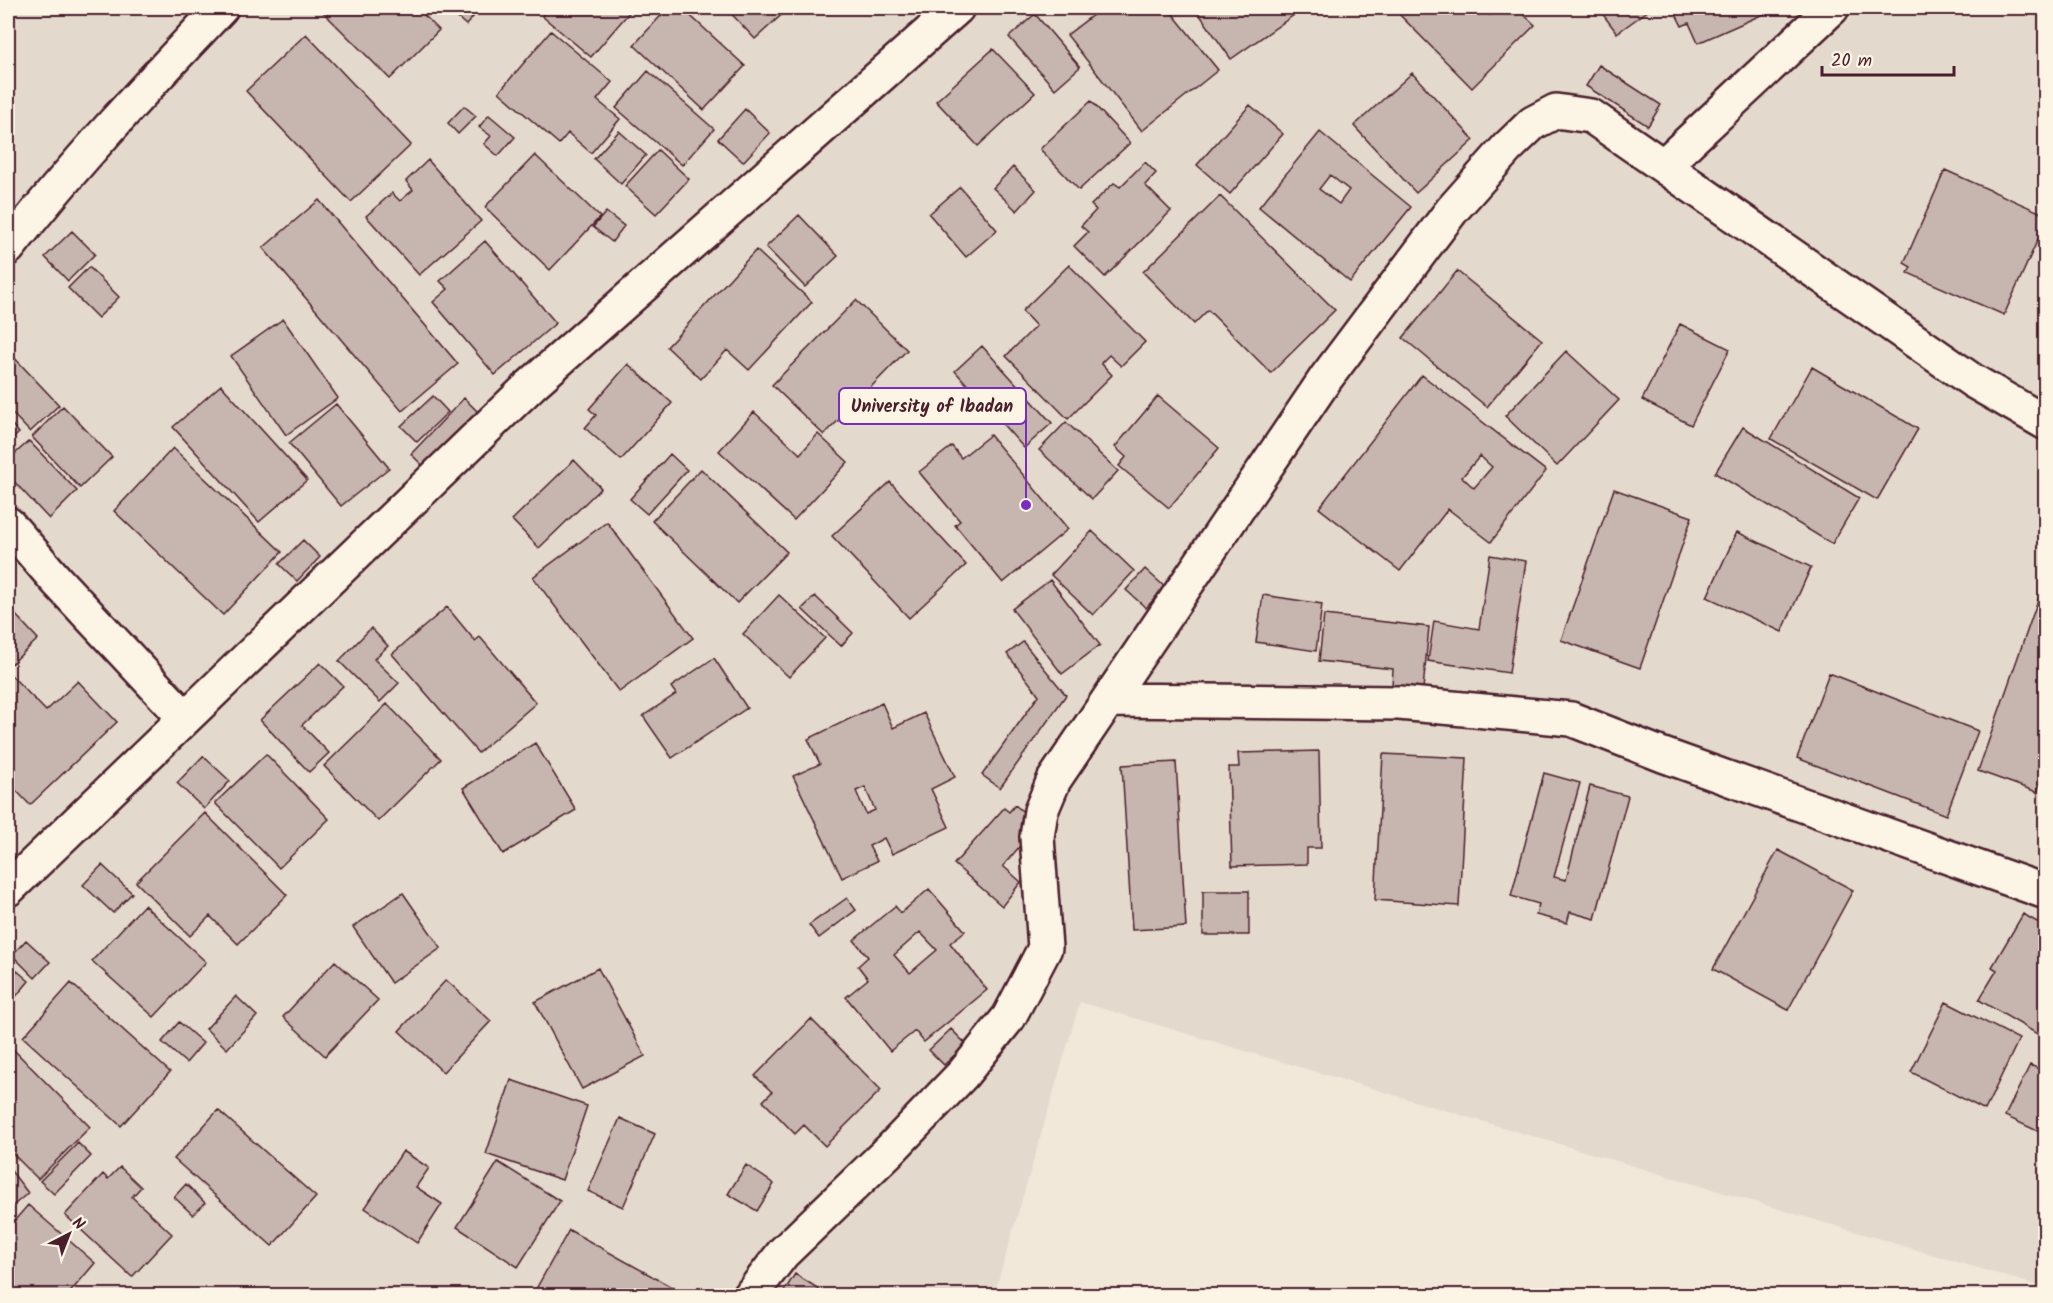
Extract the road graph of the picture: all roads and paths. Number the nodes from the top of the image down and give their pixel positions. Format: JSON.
{"nodes":[{"id":1,"x":221,"y":8,"type":"edge"},
{"id":2,"x":957,"y":8,"type":"edge"},
{"id":3,"x":1832,"y":8,"type":"edge"},
{"id":4,"x":1663,"y":166,"type":"junction"},
{"id":5,"x":8,"y":248,"type":"edge"},
{"id":6,"x":2046,"y":423,"type":"edge"},
{"id":7,"x":8,"y":524,"type":"edge"},
{"id":8,"x":1108,"y":700,"type":"junction"},
{"id":9,"x":185,"y":718,"type":"junction"},
{"id":10,"x":8,"y":889,"type":"edge"},
{"id":11,"x":2046,"y":892,"type":"edge"},
{"id":12,"x":750,"y":1296,"type":"edge"}],
"edges":[{"from":1,"to":5,"type":"street"},
{"from":2,"to":9,"type":"street"},
{"from":3,"to":4,"type":"street"},
{"from":4,"to":6,"type":"street"},
{"from":4,"to":8,"type":"street"},
{"from":7,"to":9,"type":"street"},
{"from":8,"to":11,"type":"street"},
{"from":8,"to":12,"type":"street"},
{"from":9,"to":10,"type":"street"}]}
